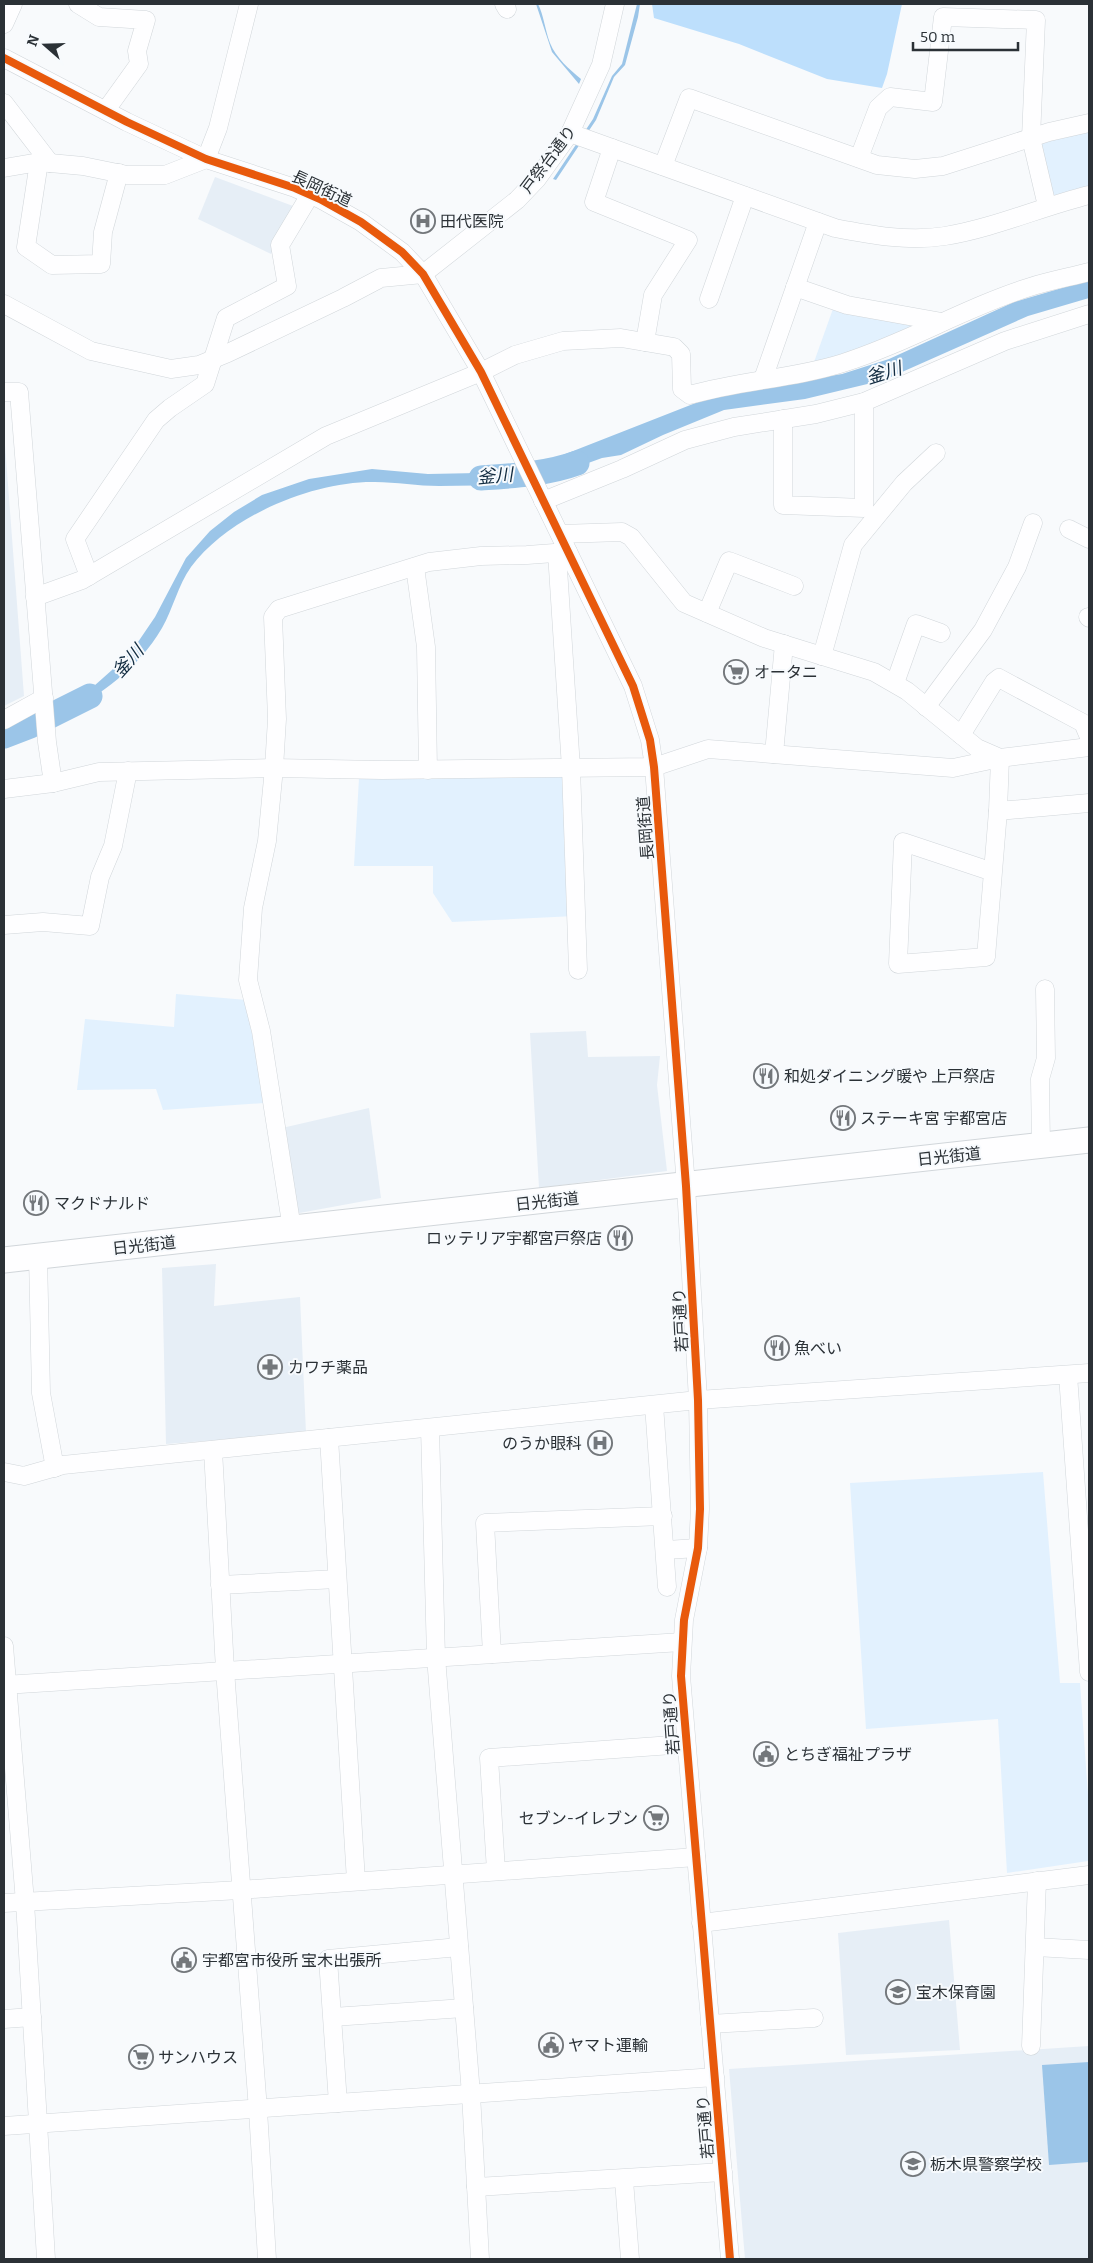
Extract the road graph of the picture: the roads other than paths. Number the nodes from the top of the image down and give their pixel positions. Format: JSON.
{"nodes":[{"id":1,"x":13,"y":4,"type":"edge"},
{"id":2,"x":78,"y":4,"type":"edge"},
{"id":3,"x":249,"y":4,"type":"edge"},
{"id":4,"x":615,"y":4,"type":"edge"},
{"id":5,"x":1036,"y":12,"type":"edge"},
{"id":6,"x":4,"y":24,"type":"edge"},
{"id":7,"x":4,"y":58,"type":"edge"},
{"id":8,"x":4,"y":103,"type":"edge"},
{"id":9,"x":106,"y":110,"type":"junction"},
{"id":10,"x":1089,"y":123,"type":"edge"},
{"id":11,"x":570,"y":133,"type":"junction"},
{"id":12,"x":1031,"y":138,"type":"junction"},
{"id":13,"x":612,"y":148,"type":"junction"},
{"id":14,"x":206,"y":158,"type":"junction"},
{"id":15,"x":859,"y":158,"type":"junction"},
{"id":16,"x":45,"y":163,"type":"junction"},
{"id":17,"x":663,"y":166,"type":"junction"},
{"id":18,"x":4,"y":168,"type":"edge"},
{"id":19,"x":119,"y":173,"type":"junction"},
{"id":20,"x":310,"y":195,"type":"junction"},
{"id":21,"x":1089,"y":195,"type":"edge"},
{"id":22,"x":745,"y":196,"type":"junction"},
{"id":23,"x":1047,"y":206,"type":"junction"},
{"id":24,"x":818,"y":222,"type":"junction"},
{"id":25,"x":1089,"y":272,"type":"edge"},
{"id":26,"x":423,"y":274,"type":"junction"},
{"id":27,"x":796,"y":287,"type":"junction"},
{"id":28,"x":709,"y":300,"type":"dead end"},
{"id":29,"x":4,"y":304,"type":"edge"},
{"id":30,"x":1089,"y":314,"type":"edge"},
{"id":31,"x":942,"y":322,"type":"junction"},
{"id":32,"x":645,"y":342,"type":"junction"},
{"id":33,"x":213,"y":359,"type":"junction"},
{"id":34,"x":480,"y":372,"type":"junction"},
{"id":35,"x":763,"y":380,"type":"junction"},
{"id":36,"x":4,"y":392,"type":"edge"},
{"id":37,"x":864,"y":402,"type":"junction"},
{"id":38,"x":783,"y":419,"type":"junction"},
{"id":39,"x":936,"y":453,"type":"dead end"},
{"id":40,"x":541,"y":497,"type":"junction"},
{"id":41,"x":1033,"y":522,"type":"dead end"},
{"id":42,"x":1069,"y":529,"type":"dead end"},
{"id":43,"x":560,"y":534,"type":"junction"},
{"id":44,"x":1089,"y":539,"type":"edge"},
{"id":45,"x":563,"y":552,"type":"junction"},
{"id":46,"x":415,"y":567,"type":"junction"},
{"id":47,"x":89,"y":576,"type":"junction"},
{"id":48,"x":794,"y":586,"type":"dead end"},
{"id":49,"x":35,"y":597,"type":"junction"},
{"id":50,"x":707,"y":613,"type":"junction"},
{"id":51,"x":941,"y":633,"type":"dead end"},
{"id":52,"x":784,"y":644,"type":"junction"},
{"id":53,"x":822,"y":656,"type":"junction"},
{"id":54,"x":895,"y":683,"type":"junction"},
{"id":55,"x":44,"y":698,"type":"junction"},
{"id":56,"x":926,"y":706,"type":"junction"},
{"id":57,"x":4,"y":720,"type":"edge"},
{"id":58,"x":961,"y":735,"type":"junction"},
{"id":59,"x":1089,"y":737,"type":"edge"},
{"id":60,"x":1089,"y":747,"type":"edge"},
{"id":61,"x":774,"y":754,"type":"junction"},
{"id":62,"x":1000,"y":758,"type":"junction"},
{"id":63,"x":654,"y":767,"type":"junction"},
{"id":64,"x":274,"y":768,"type":"junction"},
{"id":65,"x":571,"y":768,"type":"junction"},
{"id":66,"x":428,"y":770,"type":"junction"},
{"id":67,"x":128,"y":771,"type":"junction"},
{"id":68,"x":53,"y":783,"type":"junction"},
{"id":69,"x":4,"y":789,"type":"edge"},
{"id":70,"x":1089,"y":802,"type":"edge"},
{"id":71,"x":998,"y":811,"type":"junction"},
{"id":72,"x":993,"y":872,"type":"junction"},
{"id":73,"x":4,"y":925,"type":"edge"},
{"id":74,"x":578,"y":970,"type":"dead end"},
{"id":75,"x":1045,"y":988,"type":"dead end"},
{"id":76,"x":1089,"y":1140,"type":"edge"},
{"id":77,"x":1041,"y":1146,"type":"junction"},
{"id":78,"x":686,"y":1186,"type":"junction"},
{"id":79,"x":292,"y":1229,"type":"junction"},
{"id":80,"x":38,"y":1256,"type":"junction"},
{"id":81,"x":4,"y":1260,"type":"edge"},
{"id":82,"x":1089,"y":1373,"type":"edge"},
{"id":83,"x":1068,"y":1374,"type":"junction"},
{"id":84,"x":698,"y":1400,"type":"junction"},
{"id":85,"x":654,"y":1405,"type":"junction"},
{"id":86,"x":430,"y":1428,"type":"junction"},
{"id":87,"x":329,"y":1438,"type":"junction"},
{"id":88,"x":213,"y":1450,"type":"junction"},
{"id":89,"x":54,"y":1468,"type":"junction"},
{"id":90,"x":4,"y":1472,"type":"edge"},
{"id":91,"x":1082,"y":1473,"type":"edge"},
{"id":92,"x":663,"y":1516,"type":"junction"},
{"id":93,"x":698,"y":1548,"type":"junction"},
{"id":94,"x":666,"y":1550,"type":"junction"},
{"id":95,"x":1086,"y":1568,"type":"edge"},
{"id":96,"x":337,"y":1579,"type":"junction"},
{"id":97,"x":220,"y":1585,"type":"junction"},
{"id":98,"x":667,"y":1587,"type":"dead end"},
{"id":99,"x":682,"y":1642,"type":"junction"},
{"id":100,"x":4,"y":1646,"type":"edge"},
{"id":101,"x":492,"y":1654,"type":"junction"},
{"id":102,"x":436,"y":1657,"type":"junction"},
{"id":103,"x":342,"y":1663,"type":"junction"},
{"id":104,"x":1089,"y":1668,"type":"edge"},
{"id":105,"x":225,"y":1670,"type":"junction"},
{"id":106,"x":1089,"y":1672,"type":"edge"},
{"id":107,"x":5,"y":1685,"type":"edge"},
{"id":108,"x":686,"y":1744,"type":"junction"},
{"id":109,"x":696,"y":1857,"type":"junction"},
{"id":110,"x":496,"y":1871,"type":"junction"},
{"id":111,"x":453,"y":1874,"type":"junction"},
{"id":112,"x":1089,"y":1875,"type":"edge"},
{"id":113,"x":356,"y":1881,"type":"junction"},
{"id":114,"x":1037,"y":1881,"type":"junction"},
{"id":115,"x":240,"y":1890,"type":"junction"},
{"id":116,"x":25,"y":1902,"type":"junction"},
{"id":117,"x":4,"y":1903,"type":"edge"},
{"id":118,"x":701,"y":1924,"type":"junction"},
{"id":119,"x":459,"y":1947,"type":"junction"},
{"id":120,"x":1035,"y":1948,"type":"junction"},
{"id":121,"x":1089,"y":1950,"type":"edge"},
{"id":122,"x":464,"y":2008,"type":"junction"},
{"id":123,"x":32,"y":2017,"type":"junction"},
{"id":124,"x":333,"y":2017,"type":"junction"},
{"id":125,"x":814,"y":2018,"type":"dead end"},
{"id":126,"x":4,"y":2019,"type":"edge"},
{"id":127,"x":710,"y":2024,"type":"junction"},
{"id":128,"x":1031,"y":2046,"type":"dead end"},
{"id":129,"x":715,"y":2077,"type":"junction"},
{"id":130,"x":471,"y":2094,"type":"junction"},
{"id":131,"x":338,"y":2103,"type":"junction"},
{"id":132,"x":258,"y":2110,"type":"junction"},
{"id":133,"x":39,"y":2124,"type":"junction"},
{"id":134,"x":4,"y":2126,"type":"edge"},
{"id":135,"x":723,"y":2172,"type":"junction"},
{"id":136,"x":624,"y":2180,"type":"junction"},
{"id":137,"x":476,"y":2187,"type":"junction"},
{"id":138,"x":46,"y":2259,"type":"edge"},
{"id":139,"x":266,"y":2259,"type":"edge"},
{"id":140,"x":480,"y":2259,"type":"edge"},
{"id":141,"x":630,"y":2259,"type":"edge"},
{"id":142,"x":730,"y":2259,"type":"edge"}],
"edges":[{"from":1,"to":6,"type":"street"},
{"from":2,"to":9,"type":"street"},
{"from":3,"to":14,"type":"street"},
{"from":4,"to":11,"type":"street","name":"戸祭台通り"},
{"from":5,"to":12,"type":"street"},
{"from":5,"to":15,"type":"street"},
{"from":7,"to":9,"type":"street","name":"長岡街道"},
{"from":8,"to":16,"type":"street"},
{"from":9,"to":14,"type":"street","name":"長岡街道"},
{"from":10,"to":12,"type":"street"},
{"from":11,"to":13,"type":"street"},
{"from":11,"to":26,"type":"street","name":"戸祭台通り"},
{"from":12,"to":15,"type":"street"},
{"from":12,"to":23,"type":"street"},
{"from":13,"to":17,"type":"street"},
{"from":13,"to":32,"type":"street"},
{"from":14,"to":19,"type":"street"},
{"from":14,"to":20,"type":"street","name":"長岡街道"},
{"from":15,"to":17,"type":"street"},
{"from":16,"to":18,"type":"street"},
{"from":16,"to":19,"type":"street"},
{"from":16,"to":19,"type":"street"},
{"from":17,"to":22,"type":"street"},
{"from":20,"to":26,"type":"street","name":"長岡街道"},
{"from":20,"to":33,"type":"street"},
{"from":21,"to":23,"type":"street"},
{"from":22,"to":24,"type":"street"},
{"from":22,"to":28,"type":"street"},
{"from":23,"to":24,"type":"street"},
{"from":24,"to":27,"type":"street"},
{"from":25,"to":31,"type":"street"},
{"from":26,"to":33,"type":"street"},
{"from":26,"to":34,"type":"street","name":"長岡街道"},
{"from":27,"to":31,"type":"street"},
{"from":27,"to":35,"type":"street"},
{"from":29,"to":33,"type":"street"},
{"from":30,"to":37,"type":"street"},
{"from":31,"to":35,"type":"street"},
{"from":32,"to":34,"type":"street"},
{"from":32,"to":35,"type":"street"},
{"from":33,"to":47,"type":"street"},
{"from":34,"to":40,"type":"street","name":"長岡街道"},
{"from":34,"to":47,"type":"street"},
{"from":36,"to":49,"type":"street"},
{"from":37,"to":38,"type":"street"},
{"from":37,"to":38,"type":"street"},
{"from":38,"to":40,"type":"street"},
{"from":39,"to":53,"type":"street"},
{"from":40,"to":43,"type":"street","name":"長岡街道"},
{"from":41,"to":56,"type":"street"},
{"from":42,"to":44,"type":"street"},
{"from":43,"to":45,"type":"street","name":"長岡街道"},
{"from":43,"to":50,"type":"street"},
{"from":45,"to":46,"type":"street"},
{"from":45,"to":63,"type":"street","name":"長岡街道"},
{"from":45,"to":65,"type":"street"},
{"from":46,"to":64,"type":"street"},
{"from":46,"to":66,"type":"street"},
{"from":47,"to":49,"type":"street"},
{"from":48,"to":50,"type":"street"},
{"from":49,"to":55,"type":"street"},
{"from":50,"to":52,"type":"street"},
{"from":51,"to":54,"type":"street"},
{"from":52,"to":53,"type":"street"},
{"from":52,"to":61,"type":"street"},
{"from":53,"to":54,"type":"street"},
{"from":54,"to":56,"type":"street"},
{"from":55,"to":57,"type":"street"},
{"from":55,"to":68,"type":"street"},
{"from":56,"to":58,"type":"street"},
{"from":58,"to":59,"type":"street"},
{"from":58,"to":62,"type":"street"},
{"from":60,"to":62,"type":"street"},
{"from":61,"to":62,"type":"street"},
{"from":61,"to":63,"type":"street"},
{"from":62,"to":71,"type":"street"},
{"from":63,"to":65,"type":"street"},
{"from":63,"to":78,"type":"street","name":"長岡街道"},
{"from":64,"to":66,"type":"street"},
{"from":64,"to":67,"type":"street"},
{"from":64,"to":79,"type":"street"},
{"from":65,"to":66,"type":"street"},
{"from":65,"to":74,"type":"street"},
{"from":67,"to":68,"type":"street"},
{"from":67,"to":73,"type":"street"},
{"from":68,"to":69,"type":"street"},
{"from":70,"to":71,"type":"street"},
{"from":71,"to":72,"type":"street"},
{"from":72,"to":72,"type":"street"},
{"from":75,"to":77,"type":"street"},
{"from":76,"to":77,"type":"highway","name":"日光街道"},
{"from":77,"to":78,"type":"highway","name":"日光街道"},
{"from":78,"to":79,"type":"highway","name":"日光街道"},
{"from":78,"to":84,"type":"street","name":"若戸通り"},
{"from":79,"to":80,"type":"highway","name":"日光街道"},
{"from":80,"to":81,"type":"highway","name":"日光街道"},
{"from":80,"to":89,"type":"street"},
{"from":82,"to":83,"type":"street"},
{"from":83,"to":84,"type":"street"},
{"from":83,"to":91,"type":"street"},
{"from":84,"to":85,"type":"street"},
{"from":84,"to":93,"type":"street","name":"若戸通り"},
{"from":85,"to":86,"type":"street"},
{"from":85,"to":92,"type":"street"},
{"from":86,"to":87,"type":"street"},
{"from":86,"to":102,"type":"street"},
{"from":87,"to":88,"type":"street"},
{"from":87,"to":96,"type":"street"},
{"from":88,"to":89,"type":"street"},
{"from":88,"to":97,"type":"street"},
{"from":89,"to":90,"type":"street"},
{"from":91,"to":95,"type":"street"},
{"from":92,"to":94,"type":"street"},
{"from":92,"to":101,"type":"street"},
{"from":93,"to":94,"type":"street"},
{"from":93,"to":99,"type":"street","name":"若戸通り"},
{"from":94,"to":98,"type":"street"},
{"from":95,"to":104,"type":"street"},
{"from":96,"to":97,"type":"street"},
{"from":96,"to":103,"type":"street"},
{"from":97,"to":105,"type":"street"},
{"from":99,"to":101,"type":"street"},
{"from":99,"to":108,"type":"street","name":"若戸通り"},
{"from":100,"to":107,"type":"street"},
{"from":101,"to":102,"type":"street"},
{"from":102,"to":103,"type":"street"},
{"from":102,"to":111,"type":"street"},
{"from":103,"to":105,"type":"street"},
{"from":103,"to":113,"type":"street"},
{"from":104,"to":106,"type":"street"},
{"from":105,"to":107,"type":"street"},
{"from":105,"to":115,"type":"street"},
{"from":107,"to":116,"type":"street"},
{"from":108,"to":109,"type":"street","name":"若戸通り"},
{"from":108,"to":110,"type":"street"},
{"from":109,"to":110,"type":"street"},
{"from":109,"to":118,"type":"street","name":"若戸通り"},
{"from":110,"to":111,"type":"street"},
{"from":111,"to":113,"type":"street"},
{"from":111,"to":119,"type":"street"},
{"from":112,"to":114,"type":"street"},
{"from":113,"to":115,"type":"street"},
{"from":114,"to":118,"type":"street"},
{"from":114,"to":120,"type":"street"},
{"from":115,"to":116,"type":"street"},
{"from":115,"to":132,"type":"street"},
{"from":116,"to":117,"type":"street"},
{"from":116,"to":123,"type":"street"},
{"from":118,"to":127,"type":"street","name":"若戸通り"},
{"from":119,"to":122,"type":"street"},
{"from":119,"to":124,"type":"street"},
{"from":120,"to":121,"type":"street"},
{"from":120,"to":128,"type":"street"},
{"from":122,"to":124,"type":"street"},
{"from":122,"to":130,"type":"street"},
{"from":123,"to":126,"type":"street"},
{"from":123,"to":133,"type":"street"},
{"from":124,"to":131,"type":"street"},
{"from":125,"to":127,"type":"street"},
{"from":127,"to":129,"type":"street","name":"若戸通り"},
{"from":129,"to":130,"type":"street"},
{"from":129,"to":135,"type":"street","name":"若戸通り"},
{"from":130,"to":131,"type":"street"},
{"from":130,"to":137,"type":"street"},
{"from":131,"to":132,"type":"street"},
{"from":132,"to":133,"type":"street"},
{"from":132,"to":139,"type":"street"},
{"from":133,"to":134,"type":"street"},
{"from":133,"to":138,"type":"street"},
{"from":135,"to":136,"type":"street"},
{"from":135,"to":142,"type":"street","name":"若戸通り"},
{"from":136,"to":137,"type":"street"},
{"from":136,"to":141,"type":"street"},
{"from":137,"to":140,"type":"street"}]}
